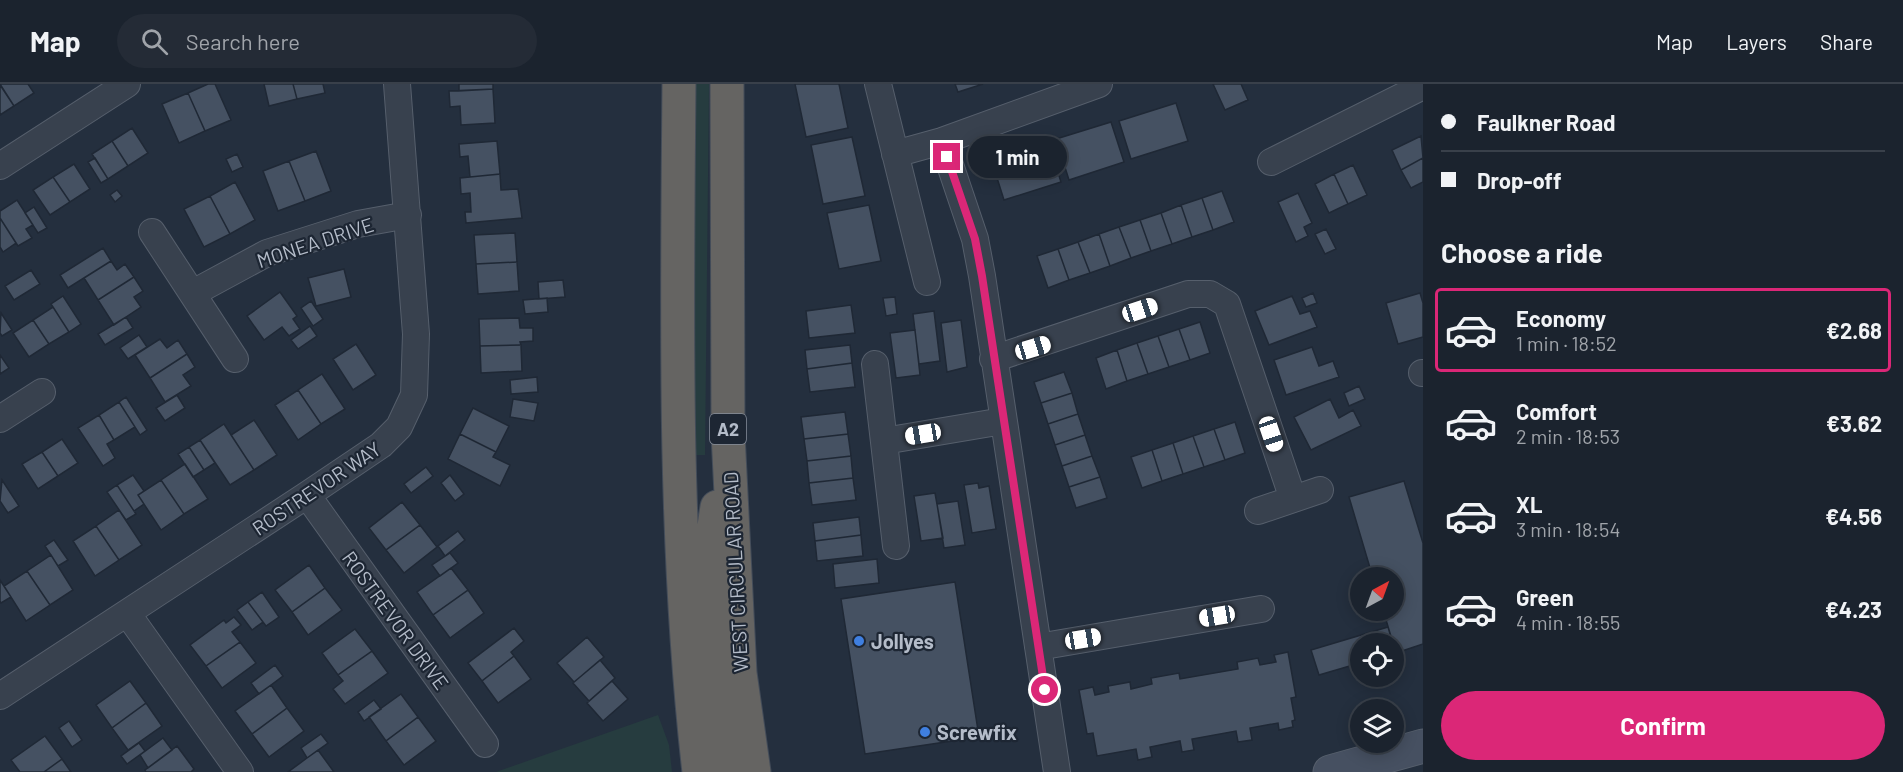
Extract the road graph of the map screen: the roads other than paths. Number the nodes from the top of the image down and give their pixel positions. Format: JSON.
{"nodes":[{"id":1,"x":127,"y":84,"type":"edge"},
{"id":2,"x":397,"y":84,"type":"edge"},
{"id":3,"x":679,"y":84,"type":"edge"},
{"id":4,"x":727,"y":84,"type":"edge"},
{"id":5,"x":878,"y":84,"type":"edge"},
{"id":6,"x":1099,"y":84,"type":"edge"},
{"id":7,"x":1423,"y":86,"type":"edge"},
{"id":8,"x":942,"y":141,"type":"junction"},
{"id":9,"x":896,"y":154,"type":"junction"},
{"id":10,"x":1271,"y":162,"type":"dead end"},
{"id":11,"x":0,"y":166,"type":"edge"},
{"id":12,"x":408,"y":215,"type":"junction"},
{"id":13,"x":152,"y":231,"type":"dead end"},
{"id":14,"x":927,"y":282,"type":"dead end"},
{"id":15,"x":193,"y":293,"type":"junction"},
{"id":16,"x":235,"y":359,"type":"dead end"},
{"id":17,"x":993,"y":360,"type":"junction"},
{"id":18,"x":875,"y":364,"type":"dead end"},
{"id":19,"x":42,"y":392,"type":"dead end"},
{"id":20,"x":0,"y":419,"type":"edge"},
{"id":21,"x":1003,"y":421,"type":"junction"},
{"id":22,"x":728,"y":434,"type":"junction"},
{"id":23,"x":884,"y":441,"type":"junction"},
{"id":24,"x":1320,"y":490,"type":"dead end"},
{"id":25,"x":307,"y":495,"type":"junction"},
{"id":26,"x":1293,"y":499,"type":"junction"},
{"id":27,"x":1258,"y":511,"type":"dead end"},
{"id":28,"x":896,"y":546,"type":"dead end"},
{"id":29,"x":1261,"y":609,"type":"dead end"},
{"id":30,"x":127,"y":613,"type":"junction"},
{"id":31,"x":1038,"y":647,"type":"junction"},
{"id":32,"x":0,"y":696,"type":"edge"},
{"id":33,"x":485,"y":744,"type":"dead end"},
{"id":34,"x":1423,"y":746,"type":"edge"},
{"id":35,"x":1347,"y":770,"type":"edge"},
{"id":36,"x":240,"y":772,"type":"edge"},
{"id":37,"x":699,"y":772,"type":"edge"},
{"id":38,"x":728,"y":772,"type":"edge"},
{"id":39,"x":754,"y":772,"type":"edge"},
{"id":40,"x":1057,"y":772,"type":"edge"}],
"edges":[{"from":1,"to":11,"type":"street"},
{"from":2,"to":12,"type":"street","name":"ROSTREVOR WAY"},
{"from":3,"to":37,"type":"highway"},
{"from":4,"to":22,"type":"highway","name":"WEST CIRCULAR ROAD","number":"A2"},
{"from":5,"to":9,"type":"street"},
{"from":6,"to":8,"type":"street"},
{"from":7,"to":10,"type":"street"},
{"from":8,"to":9,"type":"street"},
{"from":8,"to":17,"type":"street"},
{"from":9,"to":14,"type":"street"},
{"from":12,"to":15,"type":"street","name":"MONEA DRIVE"},
{"from":12,"to":25,"type":"street","name":"ROSTREVOR WAY"},
{"from":13,"to":15,"type":"street"},
{"from":15,"to":16,"type":"street"},
{"from":17,"to":21,"type":"street"},
{"from":17,"to":26,"type":"street"},
{"from":18,"to":23,"type":"street"},
{"from":19,"to":20,"type":"street"},
{"from":21,"to":23,"type":"street"},
{"from":21,"to":31,"type":"street"},
{"from":22,"to":38,"type":"highway"},
{"from":22,"to":39,"type":"highway","name":"WEST CIRCULAR ROAD","number":"A2"},
{"from":23,"to":28,"type":"street"},
{"from":24,"to":26,"type":"street"},
{"from":25,"to":30,"type":"street","name":"ROSTREVOR WAY"},
{"from":25,"to":33,"type":"street","name":"ROSTREVOR DRIVE"},
{"from":26,"to":27,"type":"street"},
{"from":29,"to":31,"type":"street"},
{"from":30,"to":32,"type":"street","name":"ROSTREVOR WAY"},
{"from":30,"to":36,"type":"street"},
{"from":31,"to":40,"type":"street"},
{"from":34,"to":35,"type":"main road"}]}
